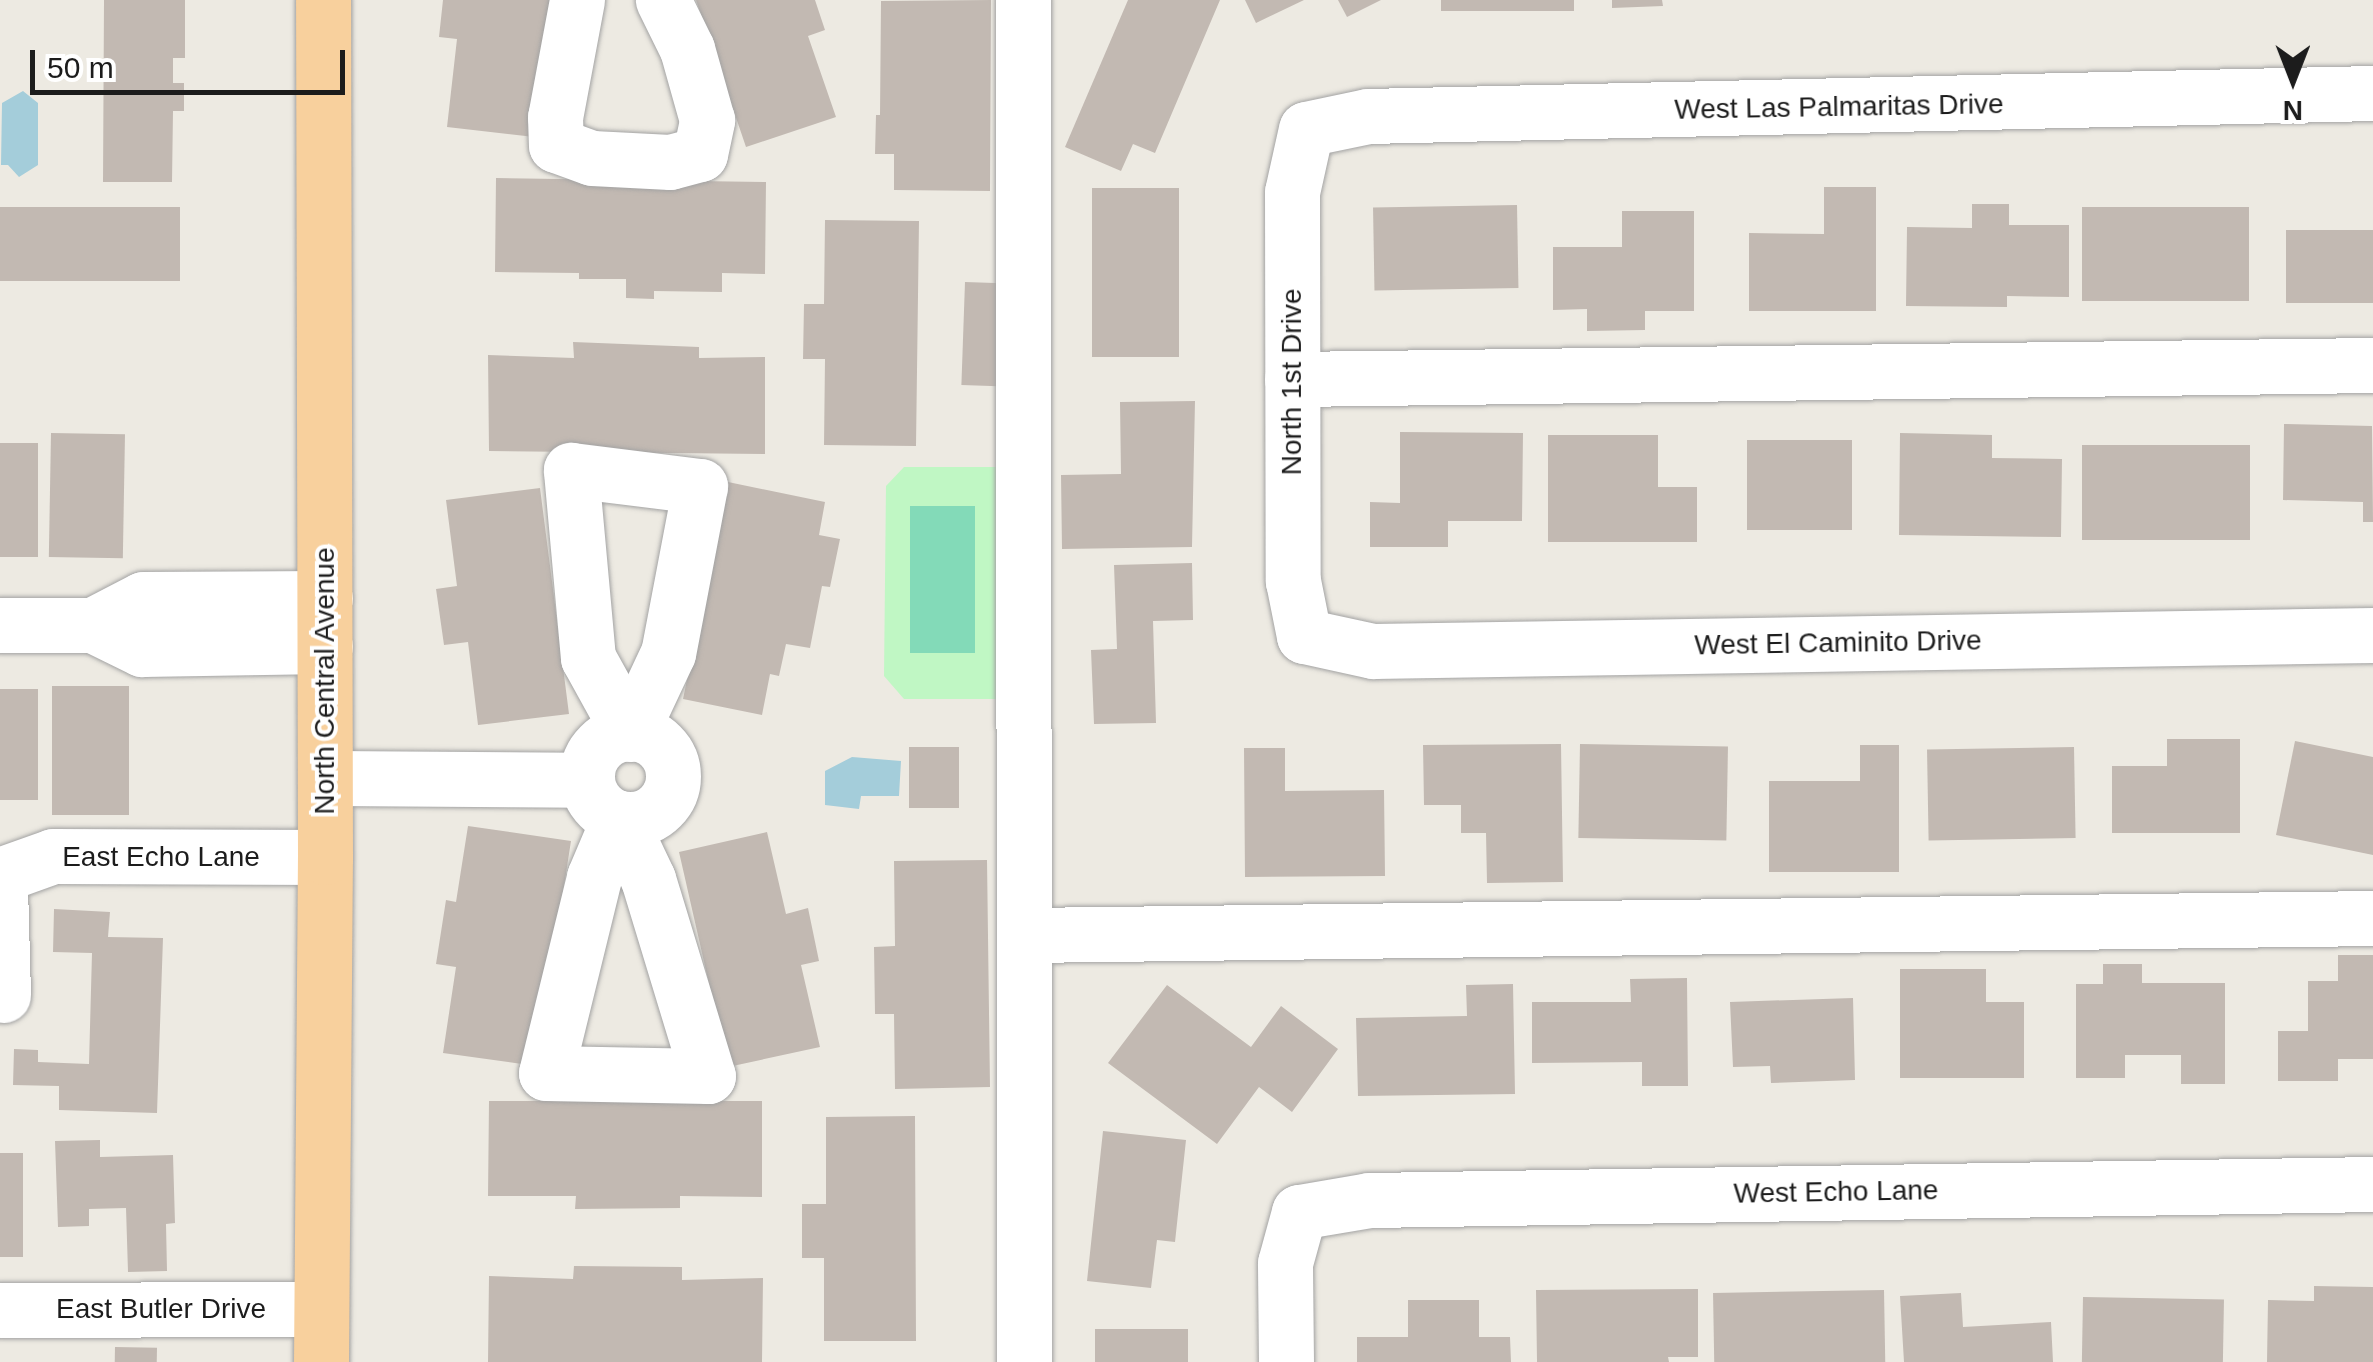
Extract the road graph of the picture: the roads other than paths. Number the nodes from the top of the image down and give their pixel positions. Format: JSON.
{"nodes":[{"id":1,"x":323,"y":0,"type":"edge"},
{"id":2,"x":578,"y":0,"type":"edge"},
{"id":3,"x":664,"y":0,"type":"edge"},
{"id":4,"x":1023,"y":0,"type":"edge"},
{"id":5,"x":2373,"y":93,"type":"edge"},
{"id":6,"x":1306,"y":129,"type":"joint"},
{"id":7,"x":2373,"y":365,"type":"edge"},
{"id":8,"x":1292,"y":379,"type":"junction"},
{"id":9,"x":325,"y":622,"type":"junction"},
{"id":10,"x":0,"y":624,"type":"edge"},
{"id":11,"x":2373,"y":635,"type":"edge"},
{"id":12,"x":1304,"y":636,"type":"joint"},
{"id":13,"x":324,"y":778,"type":"junction"},
{"id":14,"x":603,"y":799,"type":"junction"},
{"id":15,"x":0,"y":887,"type":"edge"},
{"id":16,"x":2373,"y":918,"type":"edge"},
{"id":17,"x":1025,"y":935,"type":"junction"},
{"id":18,"x":3,"y":995,"type":"dead end"},
{"id":19,"x":2373,"y":1184,"type":"edge"},
{"id":20,"x":321,"y":1309,"type":"junction"},
{"id":21,"x":0,"y":1310,"type":"edge"},
{"id":22,"x":321,"y":1362,"type":"edge"},
{"id":23,"x":1024,"y":1362,"type":"edge"},
{"id":24,"x":1286,"y":1362,"type":"edge"}],
"edges":[{"from":1,"to":9,"type":"main road","name":"North Central Avenue"},
{"from":2,"to":3,"type":"street"},
{"from":4,"to":17,"type":"street"},
{"from":5,"to":6,"type":"street","name":"West Las Palmaritas Drive"},
{"from":6,"to":8,"type":"street","name":"North 1st Drive"},
{"from":7,"to":8,"type":"street"},
{"from":8,"to":12,"type":"street","name":"North 1st Drive"},
{"from":9,"to":10,"type":"street"},
{"from":9,"to":13,"type":"main road","name":"North Central Avenue"},
{"from":11,"to":12,"type":"street","name":"West El Caminito Drive"},
{"from":13,"to":14,"type":"street"},
{"from":13,"to":20,"type":"main road","name":"North Central Avenue"},
{"from":14,"to":14,"type":"street"},
{"from":14,"to":14,"type":"street"},
{"from":15,"to":18,"type":"street"},
{"from":16,"to":17,"type":"street"},
{"from":17,"to":23,"type":"street"},
{"from":19,"to":24,"type":"street","name":"West Echo Lane"},
{"from":20,"to":21,"type":"street","name":"East Butler Drive"},
{"from":20,"to":22,"type":"main road","name":"North Central Avenue"}]}
